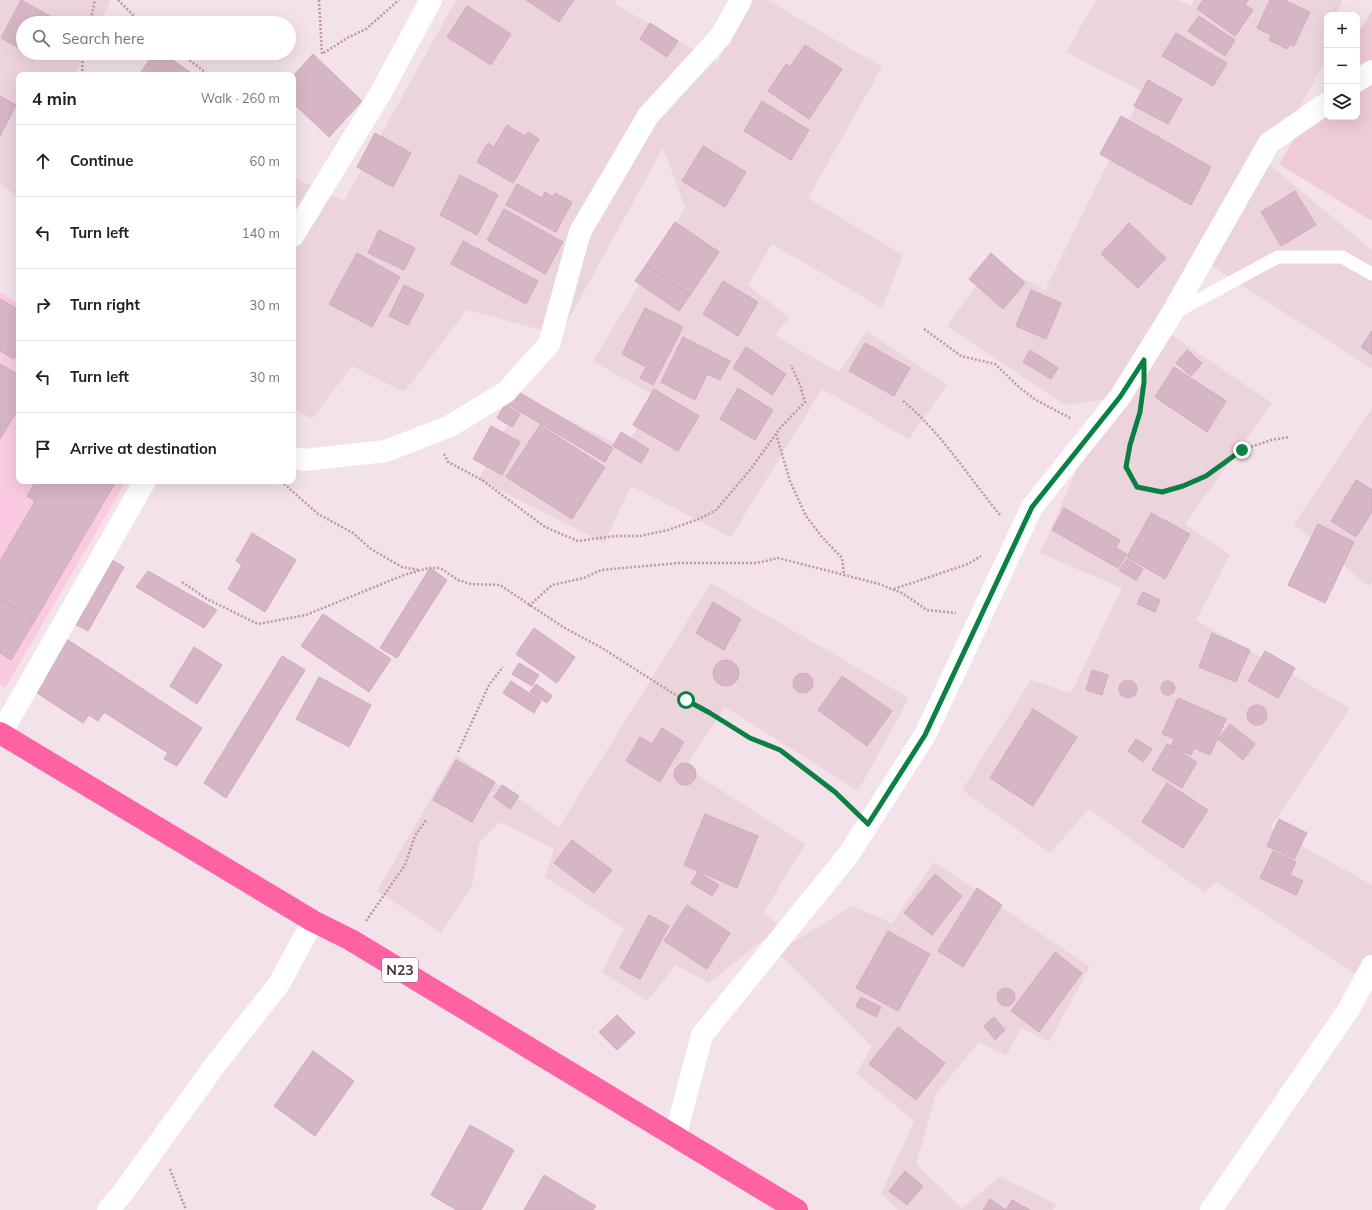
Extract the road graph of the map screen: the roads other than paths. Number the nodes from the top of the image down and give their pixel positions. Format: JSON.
{"nodes":[{"id":1,"x":431,"y":0,"type":"edge"},
{"id":2,"x":741,"y":0,"type":"edge"},
{"id":3,"x":1372,"y":71,"type":"edge"},
{"id":4,"x":1360,"y":79,"type":"edge"},
{"id":5,"x":1324,"y":105,"type":"edge"},
{"id":6,"x":296,"y":231,"type":"edge"},
{"id":7,"x":1372,"y":274,"type":"edge"},
{"id":8,"x":1171,"y":315,"type":"junction"},
{"id":9,"x":296,"y":459,"type":"edge"},
{"id":10,"x":143,"y":484,"type":"edge"},
{"id":11,"x":0,"y":734,"type":"edge"},
{"id":12,"x":313,"y":921,"type":"junction"},
{"id":13,"x":1372,"y":966,"type":"edge"},
{"id":14,"x":675,"y":1138,"type":"junction"},
{"id":15,"x":108,"y":1210,"type":"edge"},
{"id":16,"x":798,"y":1210,"type":"edge"},
{"id":17,"x":1211,"y":1210,"type":"edge"}],
"edges":[{"from":1,"to":6,"type":"street"},
{"from":2,"to":9,"type":"street"},
{"from":3,"to":4,"type":"street"},
{"from":5,"to":8,"type":"street"},
{"from":7,"to":8,"type":"lane"},
{"from":8,"to":14,"type":"street"},
{"from":10,"to":11,"type":"street"},
{"from":11,"to":12,"type":"highway","number":"N23"},
{"from":12,"to":14,"type":"highway","number":"N23"},
{"from":12,"to":15,"type":"street"},
{"from":13,"to":17,"type":"street"},
{"from":14,"to":16,"type":"highway","number":"N23"}]}
